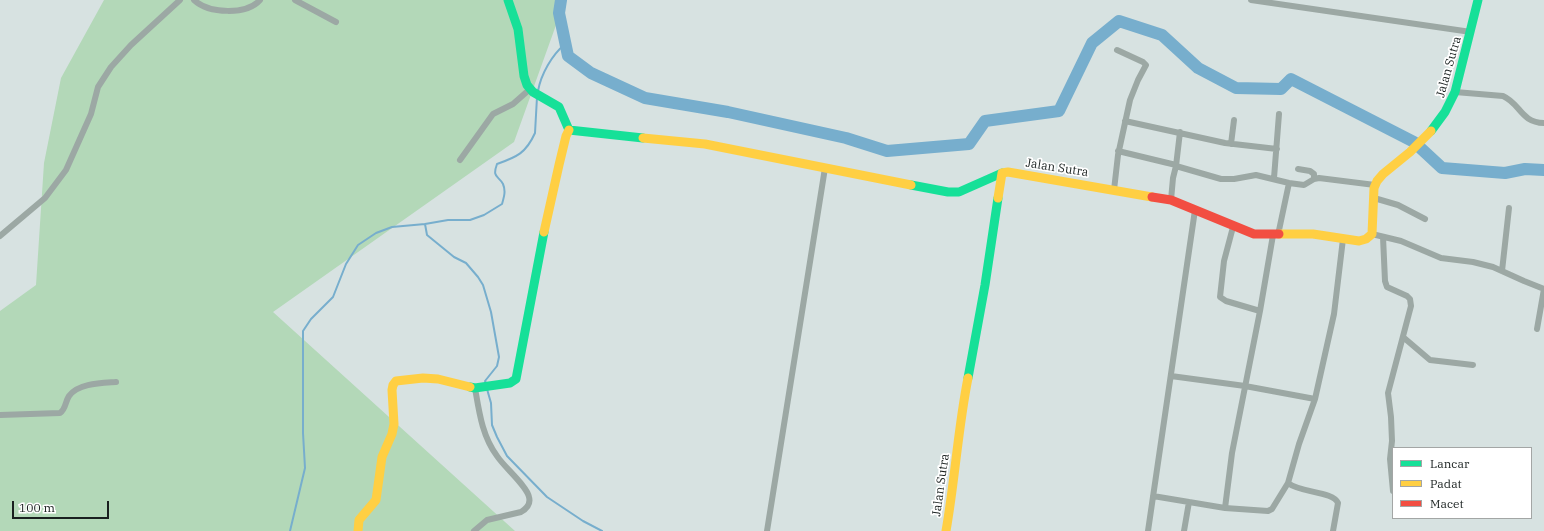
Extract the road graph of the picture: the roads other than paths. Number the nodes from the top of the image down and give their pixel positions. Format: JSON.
{"nodes":[{"id":1,"x":180,"y":0,"type":"edge"},
{"id":2,"x":194,"y":0,"type":"edge"},
{"id":3,"x":260,"y":0,"type":"edge"},
{"id":4,"x":295,"y":0,"type":"edge"},
{"id":5,"x":508,"y":0,"type":"edge"},
{"id":6,"x":1251,"y":0,"type":"edge"},
{"id":7,"x":1478,"y":0,"type":"edge"},
{"id":8,"x":1278,"y":2,"type":"edge"},
{"id":9,"x":336,"y":22,"type":"dead end"},
{"id":10,"x":1471,"y":32,"type":"junction"},
{"id":11,"x":1117,"y":50,"type":"dead end"},
{"id":12,"x":535,"y":92,"type":"junction"},
{"id":13,"x":1455,"y":92,"type":"junction"},
{"id":14,"x":1279,"y":114,"type":"dead end"},
{"id":15,"x":1125,"y":120,"type":"junction"},
{"id":16,"x":1234,"y":120,"type":"dead end"},
{"id":17,"x":1544,"y":123,"type":"edge"},
{"id":18,"x":569,"y":130,"type":"junction"},
{"id":19,"x":1180,"y":132,"type":"junction"},
{"id":20,"x":1231,"y":144,"type":"junction"},
{"id":21,"x":1276,"y":149,"type":"junction"},
{"id":22,"x":1118,"y":151,"type":"junction"},
{"id":23,"x":460,"y":160,"type":"dead end"},
{"id":24,"x":1176,"y":166,"type":"junction"},
{"id":25,"x":825,"y":168,"type":"junction"},
{"id":26,"x":1298,"y":169,"type":"dead end"},
{"id":27,"x":1002,"y":173,"type":"junction"},
{"id":28,"x":1274,"y":178,"type":"junction"},
{"id":29,"x":1314,"y":179,"type":"junction"},
{"id":30,"x":1289,"y":183,"type":"junction"},
{"id":31,"x":1375,"y":185,"type":"junction"},
{"id":32,"x":1114,"y":190,"type":"junction"},
{"id":33,"x":1374,"y":198,"type":"junction"},
{"id":34,"x":1171,"y":200,"type":"junction"},
{"id":35,"x":1509,"y":208,"type":"dead end"},
{"id":36,"x":1195,"y":210,"type":"junction"},
{"id":37,"x":1426,"y":219,"type":"dead end"},
{"id":38,"x":1233,"y":227,"type":"junction"},
{"id":39,"x":1372,"y":234,"type":"junction"},
{"id":40,"x":1275,"y":235,"type":"junction"},
{"id":41,"x":0,"y":236,"type":"edge"},
{"id":42,"x":1383,"y":237,"type":"junction"},
{"id":43,"x":1343,"y":239,"type":"junction"},
{"id":44,"x":1502,"y":271,"type":"junction"},
{"id":45,"x":1544,"y":289,"type":"edge"},
{"id":46,"x":1260,"y":311,"type":"junction"},
{"id":47,"x":1537,"y":329,"type":"dead end"},
{"id":48,"x":1403,"y":337,"type":"junction"},
{"id":49,"x":1473,"y":366,"type":"dead end"},
{"id":50,"x":1171,"y":376,"type":"junction"},
{"id":51,"x":116,"y":382,"type":"dead end"},
{"id":52,"x":1245,"y":386,"type":"junction"},
{"id":53,"x":482,"y":387,"type":"junction"},
{"id":54,"x":1315,"y":399,"type":"junction"},
{"id":55,"x":0,"y":415,"type":"edge"},
{"id":56,"x":1392,"y":480,"type":"edge"},
{"id":57,"x":1288,"y":483,"type":"junction"},
{"id":58,"x":1153,"y":496,"type":"junction"},
{"id":59,"x":1189,"y":502,"type":"junction"},
{"id":60,"x":1225,"y":508,"type":"junction"},
{"id":61,"x":358,"y":531,"type":"edge"},
{"id":62,"x":474,"y":531,"type":"edge"},
{"id":63,"x":768,"y":531,"type":"edge"},
{"id":64,"x":946,"y":531,"type":"edge"},
{"id":65,"x":1148,"y":531,"type":"edge"},
{"id":66,"x":1184,"y":531,"type":"edge"},
{"id":67,"x":1333,"y":531,"type":"edge"}],
"edges":[{"from":1,"to":41,"type":"street"},
{"from":2,"to":3,"type":"street"},
{"from":4,"to":9,"type":"street"},
{"from":5,"to":12,"type":"street"},
{"from":6,"to":8,"type":"street"},
{"from":7,"to":10,"type":"street","name":"Jalan Sutra"},
{"from":8,"to":10,"type":"street"},
{"from":10,"to":13,"type":"street","name":"Jalan Sutra"},
{"from":11,"to":15,"type":"street"},
{"from":12,"to":18,"type":"street"},
{"from":12,"to":23,"type":"street"},
{"from":13,"to":17,"type":"street"},
{"from":13,"to":31,"type":"street","name":"Jalan Sutra"},
{"from":14,"to":21,"type":"street"},
{"from":15,"to":19,"type":"street"},
{"from":15,"to":22,"type":"street"},
{"from":16,"to":20,"type":"street"},
{"from":18,"to":25,"type":"street"},
{"from":18,"to":53,"type":"street"},
{"from":19,"to":20,"type":"street"},
{"from":19,"to":24,"type":"street"},
{"from":20,"to":21,"type":"street"},
{"from":21,"to":28,"type":"street"},
{"from":22,"to":24,"type":"street"},
{"from":22,"to":32,"type":"street"},
{"from":24,"to":28,"type":"street"},
{"from":24,"to":34,"type":"street"},
{"from":25,"to":27,"type":"street"},
{"from":25,"to":63,"type":"street"},
{"from":26,"to":29,"type":"street"},
{"from":27,"to":32,"type":"street","name":"Jalan Sutra"},
{"from":27,"to":64,"type":"street","name":"Jalan Sutra"},
{"from":28,"to":30,"type":"street"},
{"from":29,"to":30,"type":"street"},
{"from":29,"to":31,"type":"street"},
{"from":30,"to":40,"type":"street"},
{"from":31,"to":33,"type":"street"},
{"from":32,"to":34,"type":"street","name":"Jalan Sutra"},
{"from":33,"to":37,"type":"street"},
{"from":33,"to":39,"type":"street"},
{"from":34,"to":36,"type":"street","name":"Jalan Sutra"},
{"from":35,"to":44,"type":"street"},
{"from":36,"to":38,"type":"street","name":"Jalan Sutra"},
{"from":36,"to":50,"type":"street"},
{"from":38,"to":40,"type":"street","name":"Jalan Sutra"},
{"from":38,"to":46,"type":"street"},
{"from":39,"to":42,"type":"street"},
{"from":39,"to":43,"type":"street","name":"Jalan Sutra"},
{"from":40,"to":43,"type":"street","name":"Jalan Sutra"},
{"from":40,"to":46,"type":"street"},
{"from":42,"to":44,"type":"street"},
{"from":42,"to":48,"type":"street"},
{"from":43,"to":54,"type":"street"},
{"from":44,"to":45,"type":"street"},
{"from":45,"to":47,"type":"street"},
{"from":46,"to":52,"type":"street"},
{"from":48,"to":49,"type":"street"},
{"from":48,"to":56,"type":"street"},
{"from":50,"to":52,"type":"street"},
{"from":50,"to":58,"type":"street"},
{"from":51,"to":55,"type":"street"},
{"from":52,"to":54,"type":"street"},
{"from":52,"to":60,"type":"street"},
{"from":53,"to":61,"type":"street"},
{"from":53,"to":62,"type":"street"},
{"from":54,"to":57,"type":"street"},
{"from":57,"to":60,"type":"street"},
{"from":57,"to":67,"type":"street"},
{"from":58,"to":59,"type":"street"},
{"from":58,"to":65,"type":"street"},
{"from":59,"to":60,"type":"street"},
{"from":59,"to":66,"type":"street"}]}
